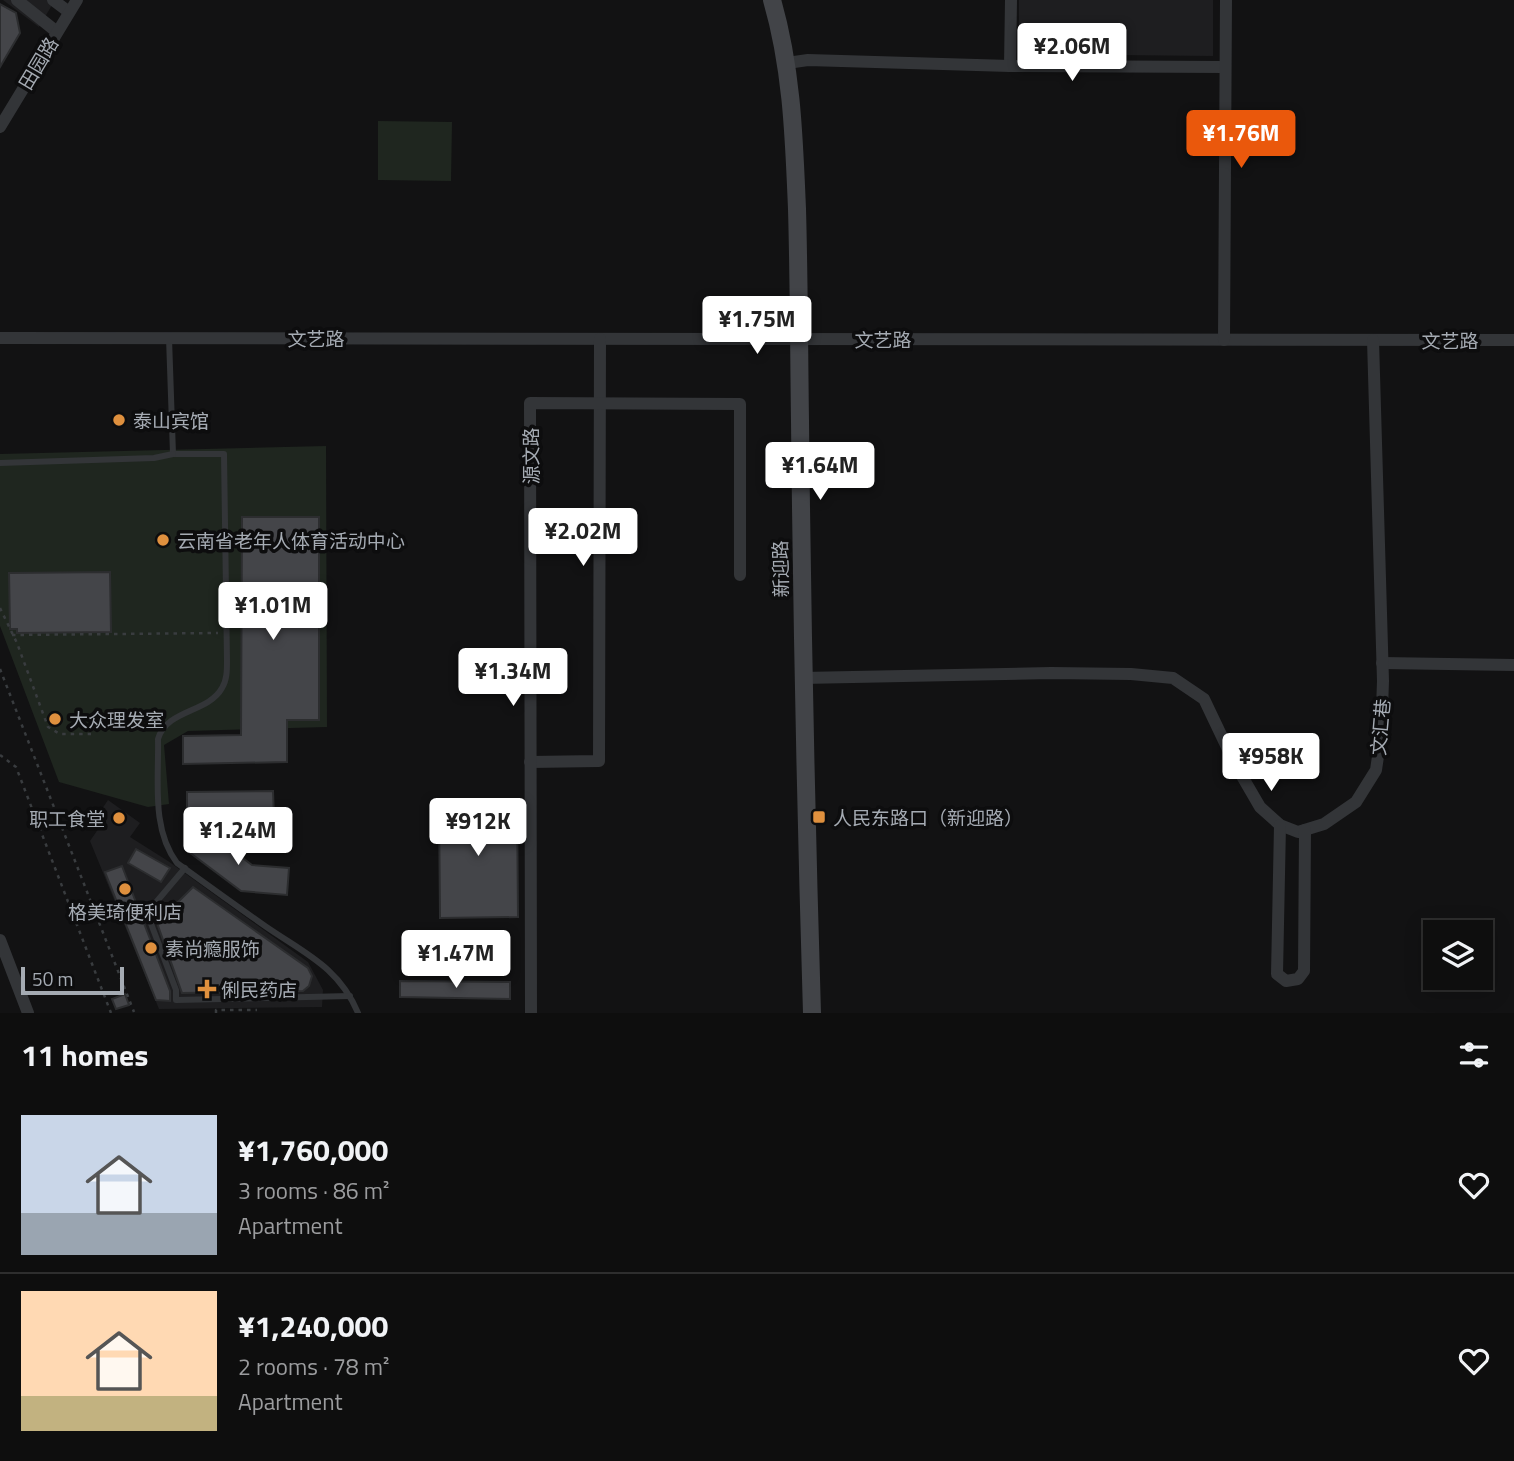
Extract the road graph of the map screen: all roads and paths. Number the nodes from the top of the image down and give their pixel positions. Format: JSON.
{"nodes":[{"id":1,"x":17,"y":0,"type":"edge"},
{"id":2,"x":53,"y":0,"type":"edge"},
{"id":3,"x":76,"y":0,"type":"edge"},
{"id":4,"x":772,"y":0,"type":"edge"},
{"id":5,"x":1011,"y":0,"type":"edge"},
{"id":6,"x":1226,"y":0,"type":"edge"},
{"id":7,"x":69,"y":12,"type":"junction"},
{"id":8,"x":57,"y":33,"type":"junction"},
{"id":9,"x":787,"y":63,"type":"junction"},
{"id":10,"x":1010,"y":66,"type":"junction"},
{"id":11,"x":1225,"y":67,"type":"junction"},
{"id":12,"x":0,"y":127,"type":"edge"},
{"id":13,"x":0,"y":338,"type":"edge"},
{"id":14,"x":169,"y":338,"type":"junction"},
{"id":15,"x":600,"y":339,"type":"junction"},
{"id":16,"x":801,"y":339,"type":"junction"},
{"id":17,"x":1223,"y":340,"type":"junction"},
{"id":18,"x":1373,"y":340,"type":"junction"},
{"id":19,"x":1514,"y":340,"type":"edge"},
{"id":20,"x":600,"y":403,"type":"junction"},
{"id":21,"x":173,"y":454,"type":"junction"},
{"id":22,"x":0,"y":463,"type":"edge"},
{"id":23,"x":740,"y":575,"type":"dead end"},
{"id":24,"x":0,"y":608,"type":"edge"},
{"id":25,"x":227,"y":632,"type":"junction"},
{"id":26,"x":12,"y":635,"type":"junction"},
{"id":27,"x":1382,"y":663,"type":"junction"},
{"id":28,"x":1514,"y":665,"type":"edge"},
{"id":29,"x":0,"y":669,"type":"edge"},
{"id":30,"x":802,"y":678,"type":"junction"},
{"id":31,"x":91,"y":734,"type":"dead end"},
{"id":32,"x":0,"y":755,"type":"edge"},
{"id":33,"x":530,"y":762,"type":"junction"},
{"id":34,"x":1280,"y":825,"type":"junction"},
{"id":35,"x":1305,"y":830,"type":"junction"},
{"id":36,"x":185,"y":868,"type":"junction"},
{"id":37,"x":0,"y":940,"type":"edge"},
{"id":38,"x":351,"y":996,"type":"junction"},
{"id":39,"x":257,"y":1010,"type":"dead end"},
{"id":40,"x":134,"y":1012,"type":"edge"},
{"id":41,"x":216,"y":1012,"type":"edge"},
{"id":42,"x":28,"y":1013,"type":"edge"},
{"id":43,"x":111,"y":1013,"type":"edge"},
{"id":44,"x":358,"y":1013,"type":"edge"},
{"id":45,"x":531,"y":1013,"type":"edge"},
{"id":46,"x":813,"y":1013,"type":"edge"}],
"edges":[{"from":1,"to":8,"type":"street"},
{"from":2,"to":7,"type":"street"},
{"from":3,"to":7,"type":"street","name":"田园路"},
{"from":4,"to":9,"type":"street","name":"新迎路"},
{"from":5,"to":10,"type":"street"},
{"from":6,"to":11,"type":"street"},
{"from":7,"to":8,"type":"street","name":"田园路"},
{"from":8,"to":12,"type":"street","name":"田园路"},
{"from":9,"to":10,"type":"street"},
{"from":9,"to":16,"type":"street","name":"新迎路"},
{"from":10,"to":11,"type":"street"},
{"from":11,"to":17,"type":"street"},
{"from":13,"to":14,"type":"street","name":"文艺路"},
{"from":14,"to":15,"type":"street","name":"文艺路"},
{"from":14,"to":21,"type":"lane"},
{"from":15,"to":16,"type":"street","name":"文艺路"},
{"from":15,"to":20,"type":"street"},
{"from":16,"to":17,"type":"street","name":"文艺路"},
{"from":16,"to":30,"type":"street","name":"新迎路"},
{"from":17,"to":18,"type":"street","name":"文艺路"},
{"from":18,"to":19,"type":"street","name":"文艺路"},
{"from":18,"to":27,"type":"street","name":"文汇巷"},
{"from":20,"to":23,"type":"street"},
{"from":20,"to":33,"type":"street"},
{"from":20,"to":33,"type":"street","name":"源文路"},
{"from":21,"to":22,"type":"lane"},
{"from":21,"to":25,"type":"lane"},
{"from":24,"to":26,"type":"path"},
{"from":25,"to":26,"type":"path"},
{"from":25,"to":36,"type":"lane"},
{"from":26,"to":31,"type":"path"},
{"from":27,"to":28,"type":"street"},
{"from":27,"to":35,"type":"street","name":"文汇巷"},
{"from":29,"to":40,"type":"path"},
{"from":30,"to":34,"type":"street"},
{"from":30,"to":46,"type":"street","name":"新迎路"},
{"from":32,"to":43,"type":"path"},
{"from":33,"to":45,"type":"street","name":"源文路"},
{"from":34,"to":35,"type":"street"},
{"from":34,"to":35,"type":"street"},
{"from":36,"to":38,"type":"lane"},
{"from":36,"to":38,"type":"lane"},
{"from":37,"to":42,"type":"street"},
{"from":38,"to":44,"type":"lane"},
{"from":39,"to":41,"type":"path"}]}
